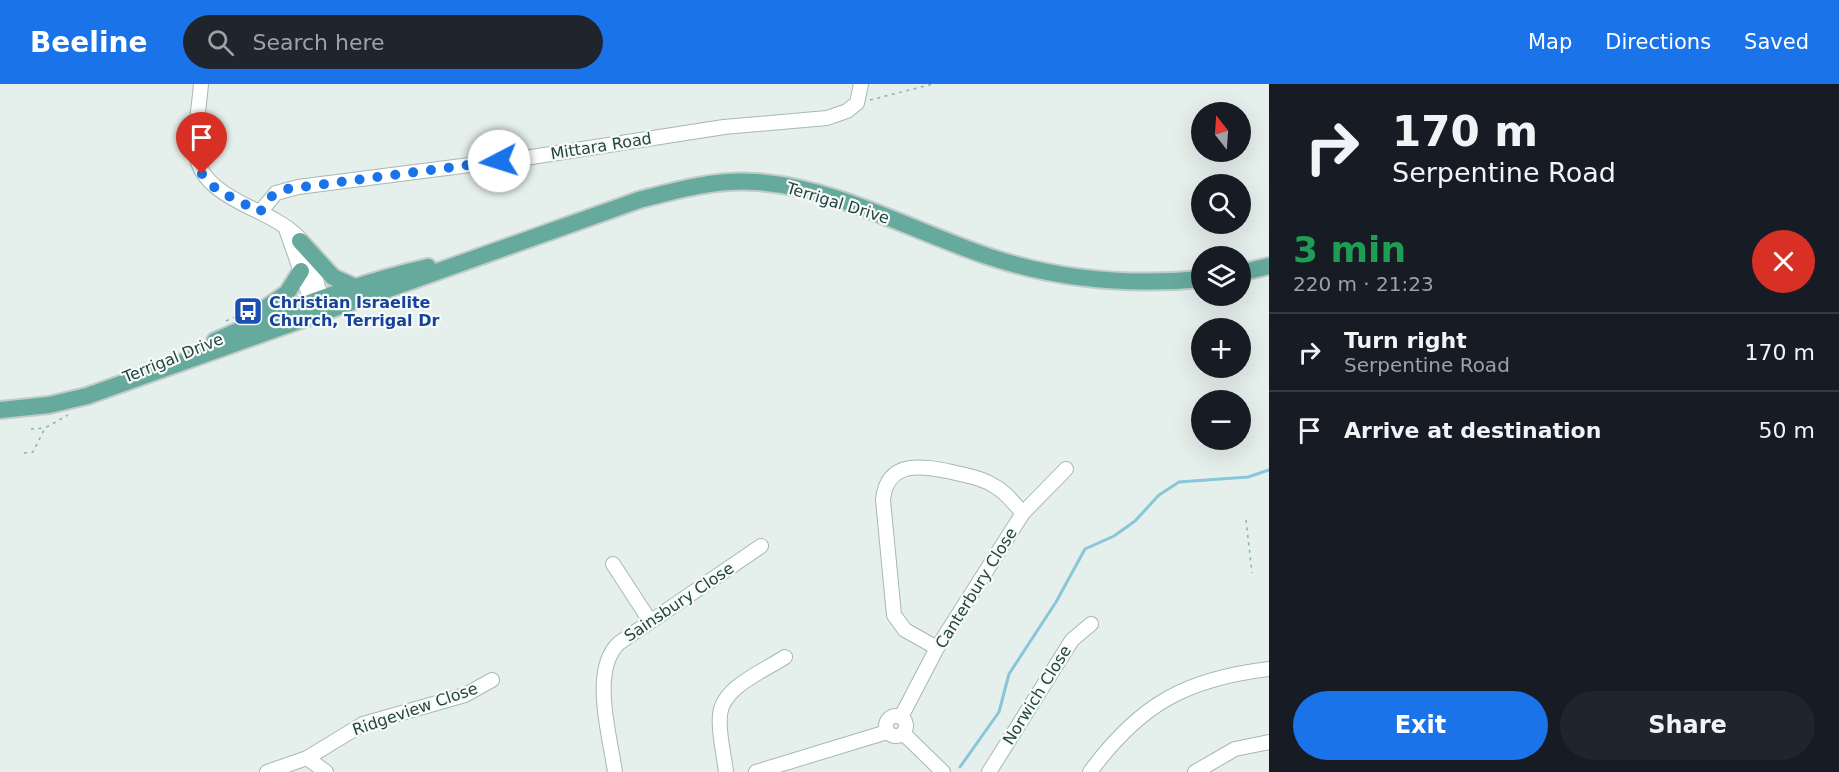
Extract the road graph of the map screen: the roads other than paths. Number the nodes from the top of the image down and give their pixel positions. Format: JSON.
{"nodes":[{"id":1,"x":201,"y":84,"type":"edge"},
{"id":2,"x":861,"y":84,"type":"edge"},
{"id":3,"x":260,"y":212,"type":"junction"},
{"id":4,"x":286,"y":229,"type":"junction"},
{"id":5,"x":300,"y":241,"type":"junction"},
{"id":6,"x":476,"y":257,"type":"junction"},
{"id":7,"x":301,"y":271,"type":"junction"},
{"id":8,"x":1191,"y":280,"type":"edge"},
{"id":9,"x":353,"y":286,"type":"junction"},
{"id":10,"x":402,"y":286,"type":"junction"},
{"id":11,"x":316,"y":300,"type":"junction"},
{"id":12,"x":225,"y":337,"type":"junction"},
{"id":13,"x":0,"y":410,"type":"edge"},
{"id":14,"x":1066,"y":469,"type":"dead end"},
{"id":15,"x":1023,"y":513,"type":"junction"},
{"id":16,"x":761,"y":546,"type":"dead end"},
{"id":17,"x":613,"y":564,"type":"dead end"},
{"id":18,"x":650,"y":621,"type":"junction"},
{"id":19,"x":1091,"y":624,"type":"dead end"},
{"id":20,"x":937,"y":648,"type":"junction"},
{"id":21,"x":785,"y":657,"type":"dead end"},
{"id":22,"x":1269,"y":669,"type":"edge"},
{"id":23,"x":492,"y":680,"type":"dead end"},
{"id":24,"x":901,"y":717,"type":"junction"},
{"id":25,"x":887,"y":732,"type":"junction"},
{"id":26,"x":903,"y":733,"type":"junction"},
{"id":27,"x":1269,"y":742,"type":"edge"},
{"id":28,"x":308,"y":758,"type":"junction"},
{"id":29,"x":267,"y":772,"type":"edge"},
{"id":30,"x":326,"y":772,"type":"edge"},
{"id":31,"x":615,"y":772,"type":"edge"},
{"id":32,"x":726,"y":772,"type":"edge"},
{"id":33,"x":756,"y":772,"type":"edge"},
{"id":34,"x":943,"y":772,"type":"edge"},
{"id":35,"x":989,"y":772,"type":"edge"},
{"id":36,"x":1090,"y":772,"type":"edge"},
{"id":37,"x":1195,"y":772,"type":"edge"}],
"edges":[{"from":1,"to":3,"type":"street"},
{"from":2,"to":3,"type":"street","name":"Mittara Road"},
{"from":3,"to":4,"type":"street"},
{"from":4,"to":5,"type":"street"},
{"from":4,"to":7,"type":"street"},
{"from":5,"to":9,"type":"main road"},
{"from":5,"to":11,"type":"street"},
{"from":6,"to":8,"type":"main road","name":"Terrigal Drive"},
{"from":6,"to":9,"type":"main road","name":"Terrigal Drive"},
{"from":6,"to":10,"type":"main road","name":"Terrigal Drive"},
{"from":7,"to":11,"type":"street"},
{"from":7,"to":12,"type":"main road"},
{"from":9,"to":11,"type":"main road","name":"Terrigal Drive"},
{"from":10,"to":11,"type":"main road"},
{"from":10,"to":12,"type":"main road","name":"Terrigal Drive"},
{"from":11,"to":12,"type":"main road","name":"Terrigal Drive"},
{"from":12,"to":13,"type":"main road","name":"Terrigal Drive"},
{"from":14,"to":15,"type":"street","name":"Canterbury Close"},
{"from":15,"to":20,"type":"street","name":"Canterbury Close"},
{"from":15,"to":20,"type":"street"},
{"from":16,"to":18,"type":"street","name":"Sainsbury Close"},
{"from":17,"to":18,"type":"street"},
{"from":18,"to":31,"type":"street","name":"Sainsbury Close"},
{"from":19,"to":35,"type":"street","name":"Norwich Close"},
{"from":20,"to":24,"type":"street","name":"Canterbury Close"},
{"from":21,"to":32,"type":"street"},
{"from":22,"to":36,"type":"street"},
{"from":23,"to":28,"type":"street","name":"Ridgeview Close"},
{"from":24,"to":25,"type":"street"},
{"from":24,"to":26,"type":"street"},
{"from":25,"to":26,"type":"street"},
{"from":25,"to":33,"type":"street"},
{"from":26,"to":34,"type":"street"},
{"from":27,"to":37,"type":"street"},
{"from":28,"to":29,"type":"street","name":"Ridgeview Close"},
{"from":28,"to":30,"type":"street"}]}
